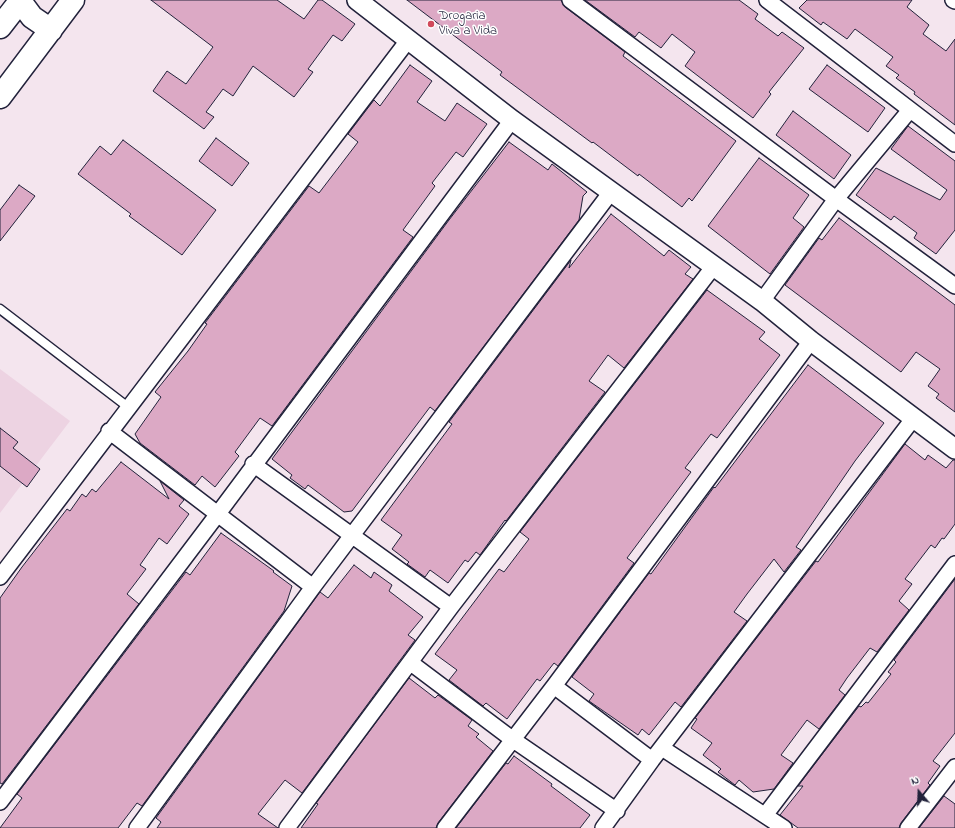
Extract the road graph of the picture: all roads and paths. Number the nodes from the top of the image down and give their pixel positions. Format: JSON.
{"nodes":[{"id":1,"x":73,"y":0,"type":"edge"},
{"id":2,"x":570,"y":0,"type":"edge"},
{"id":3,"x":767,"y":0,"type":"edge"},
{"id":4,"x":20,"y":1,"type":"edge"},
{"id":5,"x":366,"y":3,"type":"edge"},
{"id":6,"x":0,"y":27,"type":"edge"},
{"id":7,"x":52,"y":30,"type":"junction"},
{"id":8,"x":409,"y":39,"type":"junction"},
{"id":9,"x":0,"y":97,"type":"edge"},
{"id":10,"x":910,"y":110,"type":"junction"},
{"id":11,"x":512,"y":120,"type":"junction"},
{"id":12,"x":955,"y":144,"type":"edge"},
{"id":13,"x":611,"y":192,"type":"junction"},
{"id":14,"x":836,"y":199,"type":"junction"},
{"id":15,"x":714,"y":266,"type":"junction"},
{"id":16,"x":955,"y":286,"type":"edge"},
{"id":17,"x":762,"y":301,"type":"junction"},
{"id":18,"x":0,"y":309,"type":"edge"},
{"id":19,"x":810,"y":341,"type":"junction"},
{"id":20,"x":128,"y":407,"type":"junction"},
{"id":21,"x":913,"y":419,"type":"junction"},
{"id":22,"x":109,"y":431,"type":"junction"},
{"id":23,"x":955,"y":449,"type":"edge"},
{"id":24,"x":254,"y":464,"type":"junction"},
{"id":25,"x":217,"y":515,"type":"junction"},
{"id":26,"x":352,"y":536,"type":"junction"},
{"id":27,"x":955,"y":564,"type":"edge"},
{"id":28,"x":0,"y":577,"type":"edge"},
{"id":29,"x":313,"y":587,"type":"junction"},
{"id":30,"x":452,"y":607,"type":"junction"},
{"id":31,"x":411,"y":662,"type":"junction"},
{"id":32,"x":554,"y":686,"type":"junction"},
{"id":33,"x":512,"y":739,"type":"junction"},
{"id":34,"x":662,"y":748,"type":"junction"},
{"id":35,"x":652,"y":760,"type":"junction"},
{"id":36,"x":955,"y":767,"type":"edge"},
{"id":37,"x":0,"y":802,"type":"edge"},
{"id":38,"x":617,"y":811,"type":"junction"},
{"id":39,"x":766,"y":814,"type":"junction"},
{"id":40,"x":137,"y":828,"type":"edge"},
{"id":41,"x":286,"y":828,"type":"edge"},
{"id":42,"x":444,"y":828,"type":"edge"},
{"id":43,"x":603,"y":828,"type":"edge"},
{"id":44,"x":784,"y":828,"type":"edge"},
{"id":45,"x":908,"y":828,"type":"edge"}],
"edges":[{"from":1,"to":7,"type":"main road"},
{"from":2,"to":14,"type":"street"},
{"from":3,"to":10,"type":"street"},
{"from":4,"to":6,"type":"main road"},
{"from":4,"to":7,"type":"main road"},
{"from":5,"to":8,"type":"street"},
{"from":7,"to":9,"type":"main road"},
{"from":8,"to":11,"type":"street"},
{"from":8,"to":20,"type":"street"},
{"from":10,"to":12,"type":"street"},
{"from":10,"to":14,"type":"street"},
{"from":11,"to":13,"type":"street"},
{"from":11,"to":24,"type":"street"},
{"from":13,"to":15,"type":"street"},
{"from":13,"to":26,"type":"street"},
{"from":14,"to":16,"type":"street"},
{"from":14,"to":17,"type":"street"},
{"from":15,"to":17,"type":"street"},
{"from":15,"to":30,"type":"street"},
{"from":17,"to":19,"type":"street"},
{"from":18,"to":20,"type":"lane"},
{"from":19,"to":21,"type":"street"},
{"from":19,"to":32,"type":"street"},
{"from":20,"to":22,"type":"street"},
{"from":21,"to":23,"type":"street"},
{"from":21,"to":34,"type":"street"},
{"from":22,"to":25,"type":"street"},
{"from":22,"to":28,"type":"street"},
{"from":24,"to":25,"type":"street"},
{"from":24,"to":26,"type":"street"},
{"from":25,"to":29,"type":"street"},
{"from":25,"to":37,"type":"street"},
{"from":26,"to":29,"type":"street"},
{"from":26,"to":30,"type":"street"},
{"from":27,"to":39,"type":"street"},
{"from":29,"to":40,"type":"street"},
{"from":30,"to":31,"type":"street"},
{"from":31,"to":33,"type":"street"},
{"from":31,"to":41,"type":"street"},
{"from":32,"to":33,"type":"street"},
{"from":32,"to":35,"type":"street"},
{"from":33,"to":38,"type":"street"},
{"from":33,"to":42,"type":"street"},
{"from":34,"to":35,"type":"street"},
{"from":34,"to":39,"type":"street"},
{"from":35,"to":38,"type":"street"},
{"from":36,"to":45,"type":"street"},
{"from":38,"to":43,"type":"street"},
{"from":39,"to":44,"type":"street"}]}
